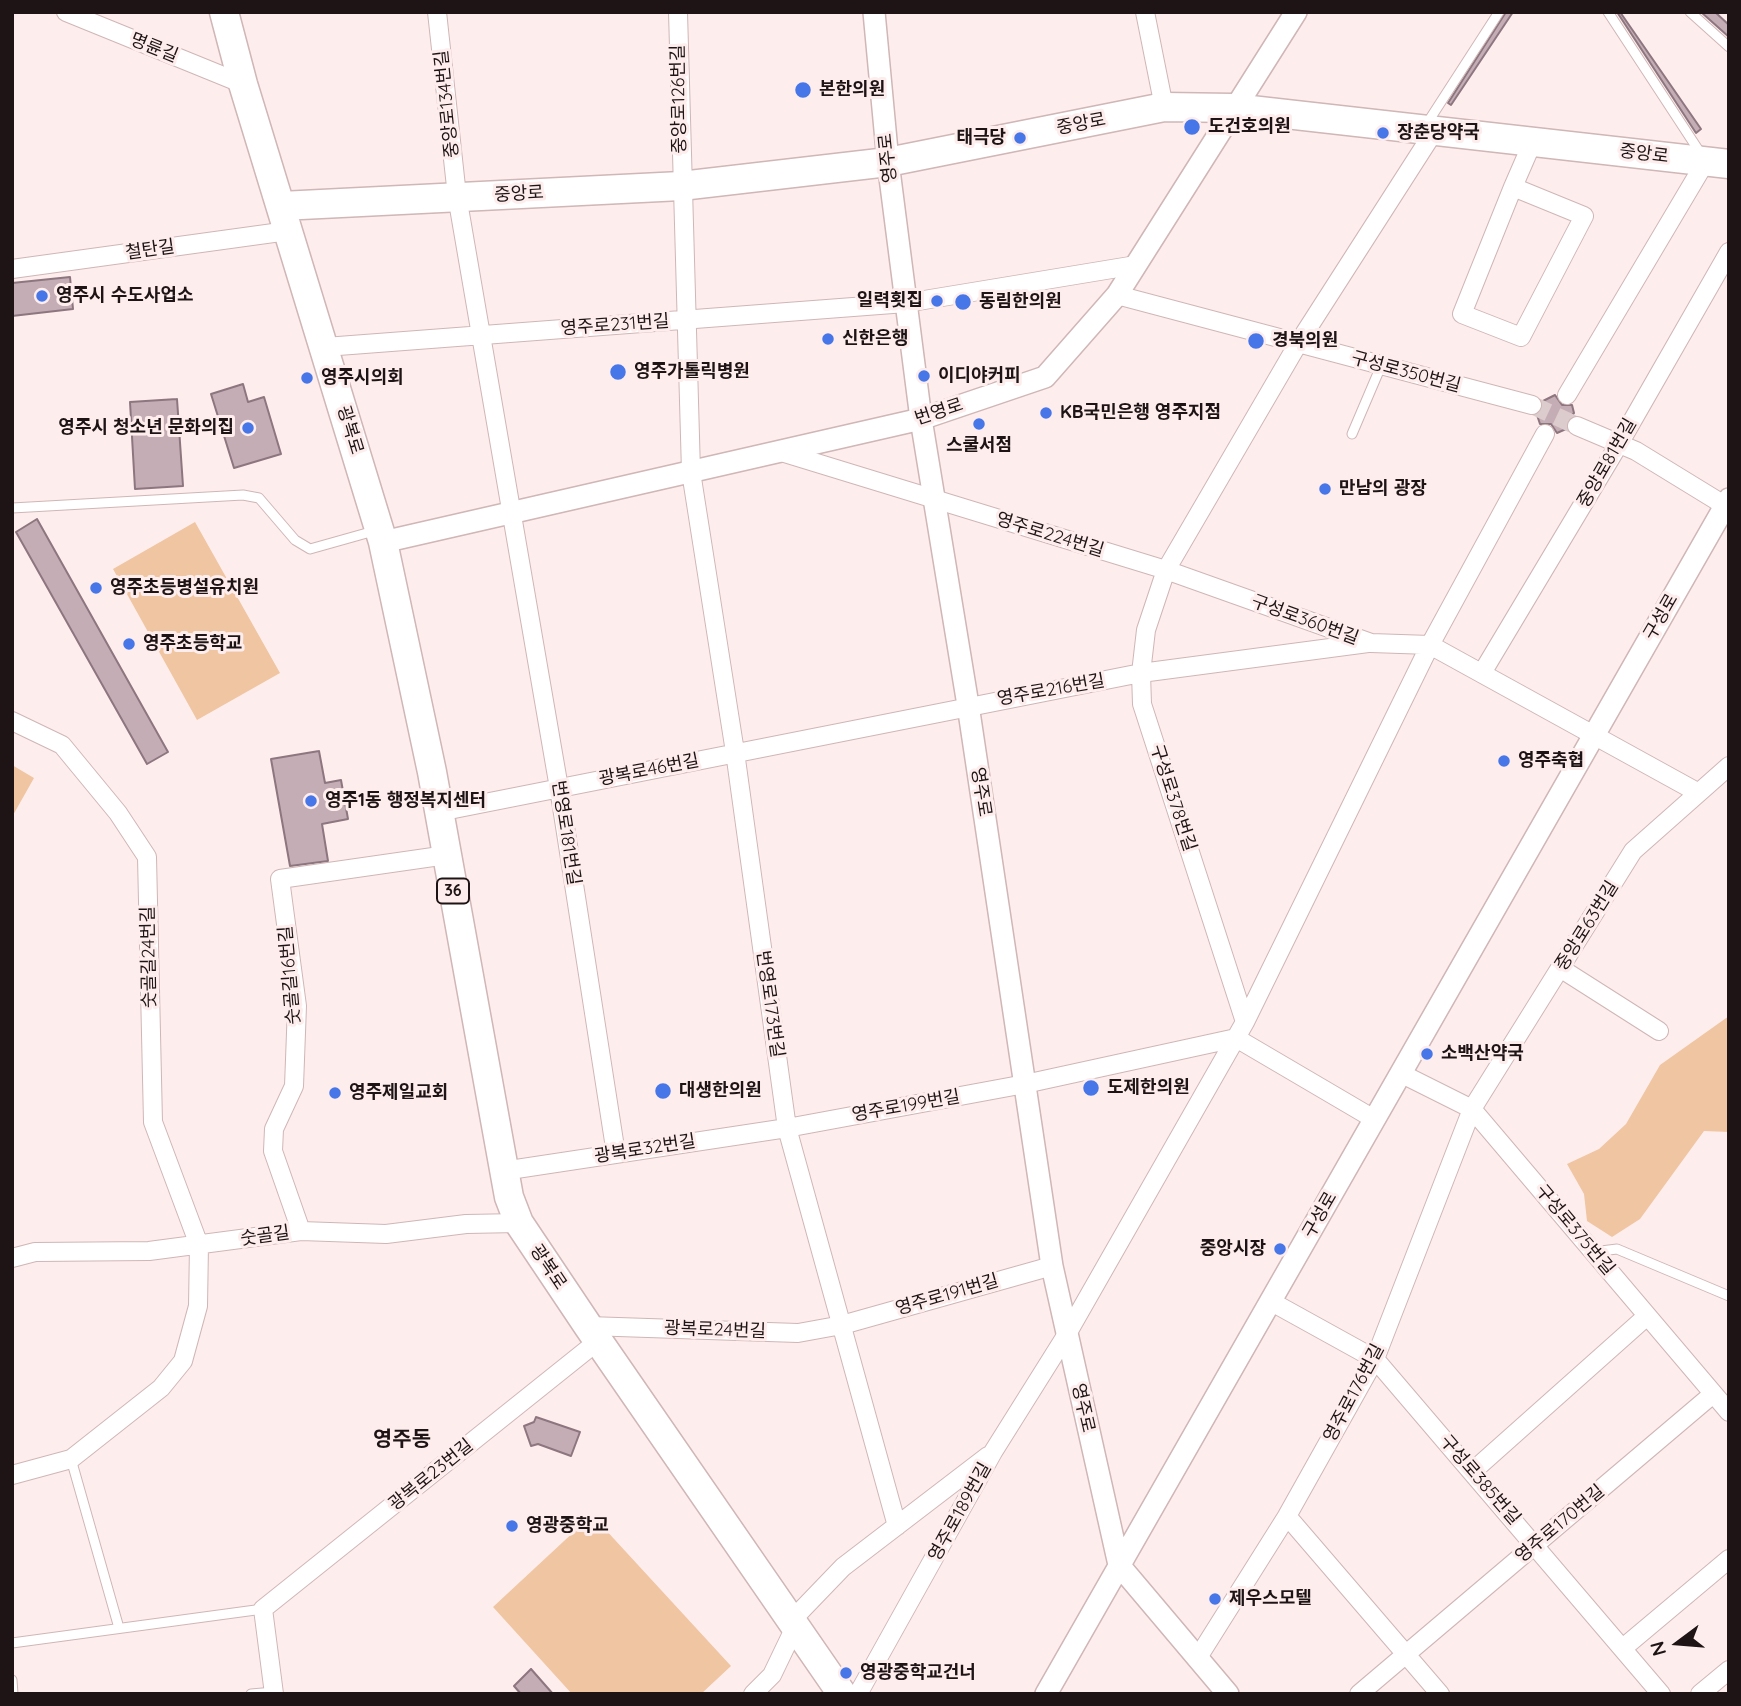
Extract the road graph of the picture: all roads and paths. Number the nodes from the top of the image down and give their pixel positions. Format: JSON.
{"nodes":[{"id":1,"x":66,"y":12,"type":"edge"},
{"id":2,"x":224,"y":12,"type":"edge"},
{"id":3,"x":437,"y":12,"type":"edge"},
{"id":4,"x":678,"y":12,"type":"edge"},
{"id":5,"x":874,"y":12,"type":"edge"},
{"id":6,"x":1145,"y":12,"type":"edge"},
{"id":7,"x":1296,"y":12,"type":"edge"},
{"id":8,"x":1499,"y":12,"type":"edge"},
{"id":9,"x":1608,"y":12,"type":"edge"},
{"id":10,"x":1690,"y":12,"type":"edge"},
{"id":11,"x":1729,"y":47,"type":"edge"},
{"id":12,"x":243,"y":84,"type":"junction"},
{"id":13,"x":1164,"y":107,"type":"junction"},
{"id":14,"x":1233,"y":108,"type":"junction"},
{"id":15,"x":1429,"y":129,"type":"junction"},
{"id":16,"x":1532,"y":141,"type":"junction"},
{"id":17,"x":888,"y":162,"type":"junction"},
{"id":18,"x":1717,"y":162,"type":"edge"},
{"id":19,"x":681,"y":186,"type":"junction"},
{"id":20,"x":1513,"y":187,"type":"junction"},
{"id":21,"x":457,"y":196,"type":"junction"},
{"id":22,"x":284,"y":218,"type":"junction"},
{"id":23,"x":1729,"y":252,"type":"edge"},
{"id":24,"x":1136,"y":265,"type":"junction"},
{"id":25,"x":12,"y":269,"type":"edge"},
{"id":26,"x":1117,"y":295,"type":"junction"},
{"id":27,"x":906,"y":303,"type":"junction"},
{"id":28,"x":687,"y":320,"type":"junction"},
{"id":29,"x":480,"y":335,"type":"junction"},
{"id":30,"x":1299,"y":342,"type":"junction"},
{"id":31,"x":325,"y":347,"type":"junction"},
{"id":32,"x":1381,"y":366,"type":"junction"},
{"id":33,"x":1567,"y":395,"type":"dead end"},
{"id":34,"x":1532,"y":405,"type":"tunnel mouth"},
{"id":35,"x":921,"y":419,"type":"junction"},
{"id":36,"x":1577,"y":426,"type":"tunnel mouth"},
{"id":37,"x":1545,"y":434,"type":"dead end"},
{"id":38,"x":1352,"y":435,"type":"dead end"},
{"id":39,"x":1619,"y":444,"type":"junction"},
{"id":40,"x":781,"y":452,"type":"junction"},
{"id":41,"x":691,"y":472,"type":"junction"},
{"id":42,"x":933,"y":499,"type":"junction"},
{"id":43,"x":1728,"y":504,"type":"edge"},
{"id":44,"x":12,"y":508,"type":"edge"},
{"id":45,"x":513,"y":513,"type":"junction"},
{"id":46,"x":381,"y":536,"type":"junction"},
{"id":47,"x":1166,"y":570,"type":"junction"},
{"id":48,"x":1371,"y":643,"type":"junction"},
{"id":49,"x":1430,"y":645,"type":"junction"},
{"id":50,"x":1141,"y":673,"type":"junction"},
{"id":51,"x":1482,"y":673,"type":"junction"},
{"id":52,"x":968,"y":705,"type":"junction"},
{"id":53,"x":12,"y":721,"type":"edge"},
{"id":54,"x":1594,"y":735,"type":"junction"},
{"id":55,"x":735,"y":752,"type":"junction"},
{"id":56,"x":1725,"y":777,"type":"edge"},
{"id":57,"x":559,"y":788,"type":"junction"},
{"id":58,"x":1697,"y":792,"type":"junction"},
{"id":59,"x":439,"y":812,"type":"junction"},
{"id":60,"x":447,"y":855,"type":"junction"},
{"id":61,"x":1560,"y":968,"type":"junction"},
{"id":62,"x":1245,"y":1022,"type":"junction"},
{"id":63,"x":1659,"y":1031,"type":"dead end"},
{"id":64,"x":1236,"y":1038,"type":"junction"},
{"id":65,"x":1400,"y":1073,"type":"junction"},
{"id":66,"x":1025,"y":1084,"type":"junction"},
{"id":67,"x":1472,"y":1109,"type":"junction"},
{"id":68,"x":1374,"y":1119,"type":"junction"},
{"id":69,"x":787,"y":1128,"type":"junction"},
{"id":70,"x":616,"y":1154,"type":"junction"},
{"id":71,"x":503,"y":1171,"type":"junction"},
{"id":72,"x":519,"y":1223,"type":"junction"},
{"id":73,"x":301,"y":1231,"type":"junction"},
{"id":74,"x":200,"y":1245,"type":"junction"},
{"id":75,"x":1593,"y":1252,"type":"junction"},
{"id":76,"x":12,"y":1258,"type":"edge"},
{"id":77,"x":1052,"y":1266,"type":"junction"},
{"id":78,"x":1729,"y":1296,"type":"edge"},
{"id":79,"x":1270,"y":1301,"type":"junction"},
{"id":80,"x":1647,"y":1316,"type":"junction"},
{"id":81,"x":842,"y":1325,"type":"junction"},
{"id":82,"x":593,"y":1334,"type":"junction"},
{"id":83,"x":1067,"y":1334,"type":"junction"},
{"id":84,"x":1375,"y":1359,"type":"junction"},
{"id":85,"x":1713,"y":1394,"type":"junction"},
{"id":86,"x":1729,"y":1412,"type":"edge"},
{"id":87,"x":993,"y":1452,"type":"junction"},
{"id":88,"x":71,"y":1459,"type":"junction"},
{"id":89,"x":1472,"y":1471,"type":"junction"},
{"id":90,"x":12,"y":1475,"type":"edge"},
{"id":91,"x":1287,"y":1517,"type":"junction"},
{"id":92,"x":897,"y":1526,"type":"junction"},
{"id":93,"x":1536,"y":1544,"type":"junction"},
{"id":94,"x":1729,"y":1559,"type":"edge"},
{"id":95,"x":1119,"y":1565,"type":"junction"},
{"id":96,"x":263,"y":1609,"type":"junction"},
{"id":97,"x":794,"y":1623,"type":"junction"},
{"id":98,"x":120,"y":1628,"type":"junction"},
{"id":99,"x":12,"y":1643,"type":"edge"},
{"id":100,"x":1623,"y":1648,"type":"junction"},
{"id":101,"x":1406,"y":1653,"type":"junction"},
{"id":102,"x":1198,"y":1659,"type":"junction"},
{"id":103,"x":1729,"y":1670,"type":"edge"},
{"id":104,"x":12,"y":1679,"type":"edge"},
{"id":105,"x":1223,"y":1691,"type":"edge"},
{"id":106,"x":274,"y":1693,"type":"edge"},
{"id":107,"x":13,"y":1694,"type":"edge"},
{"id":108,"x":251,"y":1694,"type":"edge"},
{"id":109,"x":753,"y":1694,"type":"edge"},
{"id":110,"x":842,"y":1694,"type":"edge"},
{"id":111,"x":859,"y":1694,"type":"edge"},
{"id":112,"x":1046,"y":1694,"type":"edge"},
{"id":113,"x":1359,"y":1694,"type":"edge"},
{"id":114,"x":1440,"y":1694,"type":"edge"},
{"id":115,"x":1661,"y":1694,"type":"edge"},
{"id":116,"x":1700,"y":1694,"type":"edge"}],
"edges":[{"from":1,"to":12,"type":"street","name":"명륜길"},
{"from":2,"to":12,"type":"main road","name":"광복로","number":"36"},
{"from":3,"to":21,"type":"street","name":"중앙로134번길"},
{"from":4,"to":19,"type":"street","name":"중앙로126번길"},
{"from":5,"to":17,"type":"street","name":"영주로"},
{"from":6,"to":13,"type":"street"},
{"from":7,"to":14,"type":"street","name":"번영로"},
{"from":8,"to":15,"type":"lane"},
{"from":9,"to":18,"type":"lane","name":"중앙로"},
{"from":10,"to":11,"type":"lane"},
{"from":12,"to":22,"type":"main road","name":"광복로","number":"36"},
{"from":13,"to":14,"type":"main road","name":"중앙로"},
{"from":13,"to":17,"type":"main road","name":"중앙로"},
{"from":14,"to":15,"type":"main road","name":"중앙로"},
{"from":14,"to":24,"type":"street","name":"번영로"},
{"from":15,"to":16,"type":"main road","name":"중앙로"},
{"from":15,"to":30,"type":"street","name":"구성로378번길"},
{"from":16,"to":18,"type":"main road","name":"중앙로"},
{"from":16,"to":20,"type":"street"},
{"from":17,"to":19,"type":"main road","name":"중앙로"},
{"from":17,"to":27,"type":"street","name":"영주로"},
{"from":18,"to":33,"type":"street"},
{"from":19,"to":21,"type":"main road","name":"중앙로"},
{"from":19,"to":28,"type":"street"},
{"from":20,"to":20,"type":"street"},
{"from":21,"to":22,"type":"main road","name":"중앙로"},
{"from":21,"to":29,"type":"street"},
{"from":22,"to":25,"type":"street","name":"철탄길"},
{"from":22,"to":31,"type":"main road","name":"광복로","number":"36"},
{"from":23,"to":39,"type":"street","name":"중앙로81번길"},
{"from":24,"to":26,"type":"street","name":"번영로"},
{"from":24,"to":27,"type":"street"},
{"from":26,"to":30,"type":"street","name":"구성로350번길"},
{"from":26,"to":35,"type":"street","name":"번영로"},
{"from":27,"to":28,"type":"street","name":"영주로231번길"},
{"from":27,"to":35,"type":"street","name":"영주로"},
{"from":28,"to":29,"type":"street","name":"영주로231번길"},
{"from":28,"to":41,"type":"street"},
{"from":29,"to":31,"type":"street","name":"영주로231번길"},
{"from":29,"to":45,"type":"street"},
{"from":30,"to":32,"type":"street","name":"구성로350번길"},
{"from":30,"to":47,"type":"street","name":"구성로378번길"},
{"from":31,"to":46,"type":"main road","name":"광복로","number":"36"},
{"from":32,"to":34,"type":"street","name":"구성로350번길"},
{"from":32,"to":38,"type":"lane"},
{"from":35,"to":40,"type":"street","name":"번영로"},
{"from":35,"to":42,"type":"street","name":"영주로"},
{"from":36,"to":39,"type":"street"},
{"from":37,"to":49,"type":"street","name":"영주로189번길"},
{"from":39,"to":43,"type":"street"},
{"from":39,"to":51,"type":"street","name":"중앙로81번길"},
{"from":40,"to":41,"type":"street","name":"번영로"},
{"from":40,"to":42,"type":"street"},
{"from":41,"to":45,"type":"street","name":"번영로"},
{"from":41,"to":55,"type":"street","name":"번영로173번길"},
{"from":42,"to":47,"type":"street","name":"영주로224번길"},
{"from":42,"to":52,"type":"street","name":"영주로"},
{"from":43,"to":54,"type":"street","name":"구성로"},
{"from":44,"to":46,"type":"lane"},
{"from":45,"to":46,"type":"street","name":"번영로"},
{"from":45,"to":57,"type":"street","name":"번영로181번길"},
{"from":46,"to":59,"type":"main road","name":"광복로","number":"36"},
{"from":47,"to":48,"type":"street","name":"구성로360번길"},
{"from":47,"to":50,"type":"street","name":"구성로378번길"},
{"from":48,"to":49,"type":"street","name":"구성로360번길"},
{"from":48,"to":50,"type":"street","name":"영주로216번길"},
{"from":49,"to":51,"type":"street","name":"구성로360번길"},
{"from":49,"to":62,"type":"street","name":"영주로189번길"},
{"from":50,"to":52,"type":"street","name":"영주로216번길"},
{"from":50,"to":62,"type":"street","name":"구성로378번길"},
{"from":51,"to":54,"type":"street","name":"구성로360번길"},
{"from":52,"to":55,"type":"street","name":"영주로216번길"},
{"from":52,"to":66,"type":"street","name":"영주로"},
{"from":53,"to":74,"type":"street","name":"숫골길24번길"},
{"from":54,"to":58,"type":"street"},
{"from":54,"to":65,"type":"street","name":"구성로"},
{"from":55,"to":57,"type":"street","name":"광복로46번길"},
{"from":55,"to":69,"type":"street","name":"번영로173번길"},
{"from":56,"to":58,"type":"street","name":"중앙로63번길"},
{"from":57,"to":59,"type":"street","name":"광복로46번길"},
{"from":57,"to":70,"type":"street","name":"번영로181번길"},
{"from":58,"to":61,"type":"street","name":"중앙로63번길"},
{"from":59,"to":60,"type":"main road","name":"광복로","number":"36"},
{"from":60,"to":71,"type":"main road","name":"광복로","number":"36"},
{"from":60,"to":73,"type":"street","name":"숫골길16번길"},
{"from":61,"to":63,"type":"street"},
{"from":61,"to":67,"type":"street","name":"중앙로63번길"},
{"from":62,"to":64,"type":"street","name":"영주로189번길"},
{"from":64,"to":66,"type":"street"},
{"from":64,"to":68,"type":"street"},
{"from":64,"to":83,"type":"street","name":"영주로189번길"},
{"from":65,"to":67,"type":"street","name":"구성로375번길"},
{"from":65,"to":68,"type":"street","name":"구성로"},
{"from":66,"to":69,"type":"street","name":"영주로199번길"},
{"from":66,"to":77,"type":"street","name":"영주로"},
{"from":67,"to":75,"type":"street","name":"구성로375번길"},
{"from":67,"to":84,"type":"street","name":"영주로176번길"},
{"from":68,"to":79,"type":"street","name":"구성로"},
{"from":69,"to":70,"type":"street","name":"광복로32번길"},
{"from":69,"to":81,"type":"street","name":"번영로173번길"},
{"from":70,"to":71,"type":"street","name":"광복로32번길"},
{"from":71,"to":72,"type":"main road","name":"광복로","number":"36"},
{"from":72,"to":73,"type":"street","name":"숫골길"},
{"from":72,"to":82,"type":"main road","name":"광복로","number":"36"},
{"from":73,"to":74,"type":"street","name":"숫골길"},
{"from":74,"to":76,"type":"street","name":"숫골길"},
{"from":74,"to":88,"type":"street"},
{"from":75,"to":78,"type":"lane"},
{"from":75,"to":80,"type":"street","name":"구성로375번길"},
{"from":77,"to":81,"type":"street","name":"영주로191번길"},
{"from":77,"to":83,"type":"street","name":"영주로"},
{"from":79,"to":84,"type":"street","name":"구성로385번길"},
{"from":79,"to":95,"type":"street","name":"구성로"},
{"from":80,"to":85,"type":"street","name":"구성로375번길"},
{"from":80,"to":89,"type":"street"},
{"from":81,"to":82,"type":"street","name":"광복로24번길"},
{"from":81,"to":92,"type":"street","name":"번영로173번길"},
{"from":82,"to":96,"type":"street","name":"광복로23번길"},
{"from":82,"to":97,"type":"main road","name":"광복로","number":"36"},
{"from":83,"to":87,"type":"street","name":"영주로189번길"},
{"from":83,"to":95,"type":"street","name":"영주로"},
{"from":84,"to":89,"type":"street","name":"구성로385번길"},
{"from":84,"to":91,"type":"street","name":"영주로176번길"},
{"from":85,"to":86,"type":"street","name":"구성로375번길"},
{"from":85,"to":93,"type":"street","name":"영주로170번길"},
{"from":87,"to":92,"type":"street"},
{"from":87,"to":111,"type":"street","name":"영주로189번길"},
{"from":88,"to":90,"type":"street"},
{"from":88,"to":98,"type":"lane"},
{"from":89,"to":93,"type":"street","name":"구성로385번길"},
{"from":91,"to":101,"type":"street"},
{"from":91,"to":102,"type":"street","name":"영주로176번길"},
{"from":92,"to":97,"type":"street"},
{"from":93,"to":100,"type":"street","name":"구성로385번길"},
{"from":93,"to":101,"type":"street","name":"영주로170번길"},
{"from":94,"to":100,"type":"street"},
{"from":95,"to":102,"type":"street","name":"영주로"},
{"from":95,"to":112,"type":"street","name":"구성로"},
{"from":96,"to":98,"type":"lane"},
{"from":96,"to":106,"type":"street"},
{"from":97,"to":109,"type":"street"},
{"from":97,"to":110,"type":"main road","name":"광복로","number":"36"},
{"from":98,"to":99,"type":"lane"},
{"from":100,"to":115,"type":"street","name":"구성로385번길"},
{"from":101,"to":113,"type":"street","name":"영주로170번길"},
{"from":101,"to":114,"type":"street"},
{"from":102,"to":105,"type":"street","name":"영주로"},
{"from":103,"to":116,"type":"street"},
{"from":104,"to":107,"type":"lane"},
{"from":106,"to":108,"type":"lane"}]}
